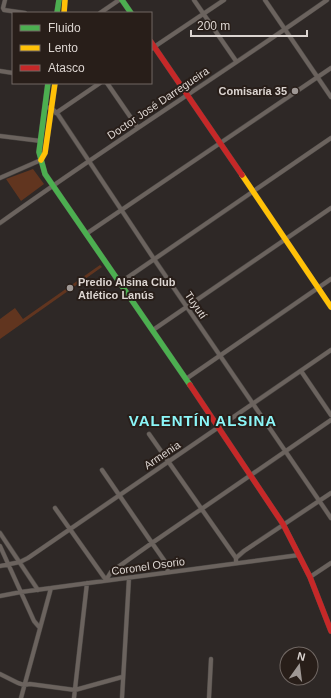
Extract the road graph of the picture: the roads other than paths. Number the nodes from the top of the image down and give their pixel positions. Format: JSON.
{"nodes":[{"id":1,"x":5,"y":0,"type":"edge"},
{"id":2,"x":59,"y":0,"type":"edge"},
{"id":3,"x":65,"y":0,"type":"edge"},
{"id":4,"x":121,"y":0,"type":"edge"},
{"id":5,"x":194,"y":0,"type":"edge"},
{"id":6,"x":224,"y":0,"type":"edge"},
{"id":7,"x":265,"y":0,"type":"edge"},
{"id":8,"x":326,"y":0,"type":"edge"},
{"id":9,"x":18,"y":12,"type":"edge"},
{"id":10,"x":57,"y":12,"type":"edge"},
{"id":11,"x":64,"y":12,"type":"edge"},
{"id":12,"x":102,"y":12,"type":"edge"},
{"id":13,"x":130,"y":12,"type":"edge"},
{"id":14,"x":204,"y":14,"type":"junction"},
{"id":15,"x":285,"y":30,"type":"junction"},
{"id":16,"x":152,"y":46,"type":"edge"},
{"id":17,"x":236,"y":61,"type":"junction"},
{"id":18,"x":331,"y":68,"type":"edge"},
{"id":19,"x":0,"y":71,"type":"edge"},
{"id":20,"x":12,"y":72,"type":"edge"},
{"id":21,"x":317,"y":77,"type":"junction"},
{"id":22,"x":48,"y":84,"type":"edge"},
{"id":23,"x":55,"y":84,"type":"edge"},
{"id":24,"x":99,"y":84,"type":"edge"},
{"id":25,"x":108,"y":84,"type":"edge"},
{"id":26,"x":187,"y":95,"type":"junction"},
{"id":27,"x":331,"y":97,"type":"edge"},
{"id":28,"x":44,"y":107,"type":"junction"},
{"id":29,"x":51,"y":108,"type":"junction"},
{"id":30,"x":57,"y":113,"type":"junction"},
{"id":31,"x":50,"y":115,"type":"junction"},
{"id":32,"x":44,"y":116,"type":"junction"},
{"id":33,"x":138,"y":128,"type":"junction"},
{"id":34,"x":0,"y":136,"type":"edge"},
{"id":35,"x":331,"y":138,"type":"edge"},
{"id":36,"x":41,"y":141,"type":"junction"},
{"id":37,"x":220,"y":143,"type":"junction"},
{"id":38,"x":41,"y":160,"type":"junction"},
{"id":39,"x":88,"y":161,"type":"junction"},
{"id":40,"x":0,"y":178,"type":"edge"},
{"id":41,"x":52,"y":185,"type":"junction"},
{"id":42,"x":253,"y":192,"type":"junction"},
{"id":43,"x":331,"y":208,"type":"edge"},
{"id":44,"x":122,"y":210,"type":"junction"},
{"id":45,"x":0,"y":223,"type":"edge"},
{"id":46,"x":86,"y":234,"type":"junction"},
{"id":47,"x":285,"y":240,"type":"junction"},
{"id":48,"x":154,"y":259,"type":"junction"},
{"id":49,"x":331,"y":279,"type":"edge"},
{"id":50,"x":121,"y":282,"type":"junction"},
{"id":51,"x":318,"y":288,"type":"junction"},
{"id":52,"x":186,"y":307,"type":"junction"},
{"id":53,"x":331,"y":307,"type":"edge"},
{"id":54,"x":153,"y":330,"type":"junction"},
{"id":55,"x":331,"y":350,"type":"edge"},
{"id":56,"x":220,"y":356,"type":"junction"},
{"id":57,"x":301,"y":371,"type":"junction"},
{"id":58,"x":186,"y":379,"type":"junction"},
{"id":59,"x":253,"y":404,"type":"junction"},
{"id":60,"x":331,"y":415,"type":"edge"},
{"id":61,"x":331,"y":420,"type":"edge"},
{"id":62,"x":219,"y":427,"type":"junction"},
{"id":63,"x":149,"y":434,"type":"dead end"},
{"id":64,"x":286,"y":451,"type":"junction"},
{"id":65,"x":168,"y":462,"type":"junction"},
{"id":66,"x":102,"y":470,"type":"dead end"},
{"id":67,"x":252,"y":475,"type":"junction"},
{"id":68,"x":331,"y":493,"type":"edge"},
{"id":69,"x":120,"y":495,"type":"junction"},
{"id":70,"x":320,"y":501,"type":"junction"},
{"id":71,"x":55,"y":508,"type":"dead end"},
{"id":72,"x":201,"y":509,"type":"junction"},
{"id":73,"x":331,"y":518,"type":"edge"},
{"id":74,"x":284,"y":524,"type":"junction"},
{"id":75,"x":70,"y":529,"type":"junction"},
{"id":76,"x":0,"y":533,"type":"edge"},
{"id":77,"x":152,"y":542,"type":"junction"},
{"id":78,"x":0,"y":546,"type":"edge"},
{"id":79,"x":299,"y":555,"type":"junction"},
{"id":80,"x":236,"y":560,"type":"junction"},
{"id":81,"x":20,"y":562,"type":"junction"},
{"id":82,"x":331,"y":563,"type":"edge"},
{"id":83,"x":8,"y":564,"type":"junction"},
{"id":84,"x":0,"y":566,"type":"edge"},
{"id":85,"x":168,"y":572,"type":"junction"},
{"id":86,"x":310,"y":577,"type":"junction"},
{"id":87,"x":129,"y":578,"type":"junction"},
{"id":88,"x":106,"y":580,"type":"junction"},
{"id":89,"x":87,"y":583,"type":"junction"},
{"id":90,"x":51,"y":588,"type":"junction"},
{"id":91,"x":38,"y":590,"type":"junction"},
{"id":92,"x":21,"y":592,"type":"junction"},
{"id":93,"x":0,"y":596,"type":"edge"},
{"id":94,"x":40,"y":628,"type":"junction"},
{"id":95,"x":331,"y":631,"type":"edge"},
{"id":96,"x":211,"y":659,"type":"dead end"},
{"id":97,"x":0,"y":674,"type":"edge"},
{"id":98,"x":122,"y":677,"type":"junction"},
{"id":99,"x":24,"y":685,"type":"junction"},
{"id":100,"x":74,"y":690,"type":"junction"},
{"id":101,"x":21,"y":698,"type":"edge"},
{"id":102,"x":74,"y":698,"type":"edge"},
{"id":103,"x":122,"y":698,"type":"edge"},
{"id":104,"x":209,"y":698,"type":"edge"}],
"edges":[{"from":1,"to":9,"type":"street"},
{"from":2,"to":10,"type":"main road"},
{"from":3,"to":11,"type":"main road"},
{"from":4,"to":12,"type":"street"},
{"from":4,"to":13,"type":"main road"},
{"from":5,"to":14,"type":"street"},
{"from":6,"to":14,"type":"street"},
{"from":7,"to":15,"type":"street"},
{"from":8,"to":15,"type":"street","name":"Doctor José Darregueira"},
{"from":14,"to":16,"type":"street"},
{"from":14,"to":17,"type":"street"},
{"from":15,"to":17,"type":"street","name":"Doctor José Darregueira"},
{"from":15,"to":21,"type":"street"},
{"from":16,"to":26,"type":"main road"},
{"from":17,"to":26,"type":"street","name":"Doctor José Darregueira"},
{"from":18,"to":21,"type":"street"},
{"from":19,"to":20,"type":"street"},
{"from":21,"to":27,"type":"street"},
{"from":21,"to":37,"type":"street"},
{"from":22,"to":28,"type":"main road"},
{"from":23,"to":29,"type":"main road"},
{"from":24,"to":30,"type":"street"},
{"from":25,"to":33,"type":"street"},
{"from":26,"to":33,"type":"street","name":"Doctor José Darregueira"},
{"from":26,"to":37,"type":"main road"},
{"from":28,"to":29,"type":"street"},
{"from":28,"to":32,"type":"main road"},
{"from":29,"to":30,"type":"street","name":"Tuyutí"},
{"from":29,"to":31,"type":"main road"},
{"from":30,"to":31,"type":"street"},
{"from":30,"to":39,"type":"street","name":"Tuyutí"},
{"from":31,"to":32,"type":"street"},
{"from":31,"to":38,"type":"main road"},
{"from":32,"to":36,"type":"main road"},
{"from":33,"to":39,"type":"street","name":"Doctor José Darregueira"},
{"from":34,"to":36,"type":"street"},
{"from":35,"to":42,"type":"street"},
{"from":36,"to":38,"type":"main road"},
{"from":37,"to":42,"type":"main road"},
{"from":37,"to":44,"type":"street"},
{"from":38,"to":40,"type":"street"},
{"from":38,"to":41,"type":"main road"},
{"from":39,"to":41,"type":"street","name":"Doctor José Darregueira"},
{"from":39,"to":44,"type":"street","name":"Tuyutí"},
{"from":41,"to":45,"type":"street","name":"Doctor José Darregueira"},
{"from":41,"to":46,"type":"main road"},
{"from":42,"to":47,"type":"main road"},
{"from":42,"to":48,"type":"street"},
{"from":43,"to":47,"type":"street"},
{"from":44,"to":46,"type":"street"},
{"from":44,"to":48,"type":"street","name":"Tuyutí"},
{"from":46,"to":50,"type":"main road"},
{"from":47,"to":51,"type":"main road"},
{"from":47,"to":52,"type":"street"},
{"from":48,"to":50,"type":"street"},
{"from":48,"to":52,"type":"street","name":"Tuyutí"},
{"from":49,"to":51,"type":"street"},
{"from":50,"to":54,"type":"main road"},
{"from":51,"to":53,"type":"main road"},
{"from":51,"to":56,"type":"street"},
{"from":52,"to":54,"type":"street"},
{"from":52,"to":56,"type":"street","name":"Tuyutí"},
{"from":54,"to":58,"type":"main road"},
{"from":55,"to":57,"type":"street","name":"Armenia"},
{"from":56,"to":58,"type":"street"},
{"from":56,"to":59,"type":"street","name":"Tuyutí"},
{"from":57,"to":59,"type":"street","name":"Armenia"},
{"from":57,"to":60,"type":"street"},
{"from":58,"to":62,"type":"main road"},
{"from":59,"to":62,"type":"street","name":"Armenia"},
{"from":59,"to":64,"type":"street","name":"Tuyutí"},
{"from":61,"to":64,"type":"street"},
{"from":62,"to":65,"type":"street","name":"Armenia"},
{"from":62,"to":67,"type":"main road"},
{"from":63,"to":65,"type":"street"},
{"from":64,"to":67,"type":"street"},
{"from":64,"to":70,"type":"street","name":"Tuyutí"},
{"from":65,"to":69,"type":"street","name":"Armenia"},
{"from":65,"to":72,"type":"street"},
{"from":66,"to":69,"type":"street"},
{"from":67,"to":72,"type":"street"},
{"from":67,"to":74,"type":"main road"},
{"from":68,"to":70,"type":"street"},
{"from":69,"to":75,"type":"street","name":"Armenia"},
{"from":69,"to":77,"type":"street"},
{"from":70,"to":73,"type":"street","name":"Tuyutí"},
{"from":70,"to":74,"type":"street"},
{"from":71,"to":75,"type":"street"},
{"from":72,"to":77,"type":"street"},
{"from":72,"to":80,"type":"street"},
{"from":74,"to":79,"type":"main road"},
{"from":74,"to":80,"type":"street"},
{"from":75,"to":81,"type":"street","name":"Armenia"},
{"from":75,"to":88,"type":"street"},
{"from":76,"to":81,"type":"street"},
{"from":77,"to":85,"type":"street"},
{"from":77,"to":88,"type":"street"},
{"from":78,"to":83,"type":"street"},
{"from":79,"to":80,"type":"street","name":"Coronel Osorio"},
{"from":79,"to":86,"type":"main road"},
{"from":80,"to":85,"type":"street","name":"Coronel Osorio"},
{"from":81,"to":83,"type":"street","name":"Armenia"},
{"from":81,"to":91,"type":"street"},
{"from":82,"to":86,"type":"street"},
{"from":83,"to":84,"type":"street","name":"Armenia"},
{"from":83,"to":92,"type":"street"},
{"from":85,"to":87,"type":"street","name":"Coronel Osorio"},
{"from":86,"to":95,"type":"main road"},
{"from":87,"to":88,"type":"street","name":"Coronel Osorio"},
{"from":87,"to":98,"type":"street"},
{"from":88,"to":89,"type":"street","name":"Coronel Osorio"},
{"from":89,"to":90,"type":"street","name":"Coronel Osorio"},
{"from":89,"to":100,"type":"street"},
{"from":90,"to":91,"type":"street","name":"Coronel Osorio"},
{"from":90,"to":94,"type":"street"},
{"from":91,"to":92,"type":"street","name":"Coronel Osorio"},
{"from":92,"to":93,"type":"street","name":"Coronel Osorio"},
{"from":92,"to":94,"type":"street"},
{"from":94,"to":99,"type":"street"},
{"from":96,"to":104,"type":"street"},
{"from":97,"to":99,"type":"street"},
{"from":98,"to":100,"type":"street"},
{"from":98,"to":103,"type":"street"},
{"from":99,"to":100,"type":"street"},
{"from":99,"to":101,"type":"street"},
{"from":100,"to":102,"type":"street"}]}
